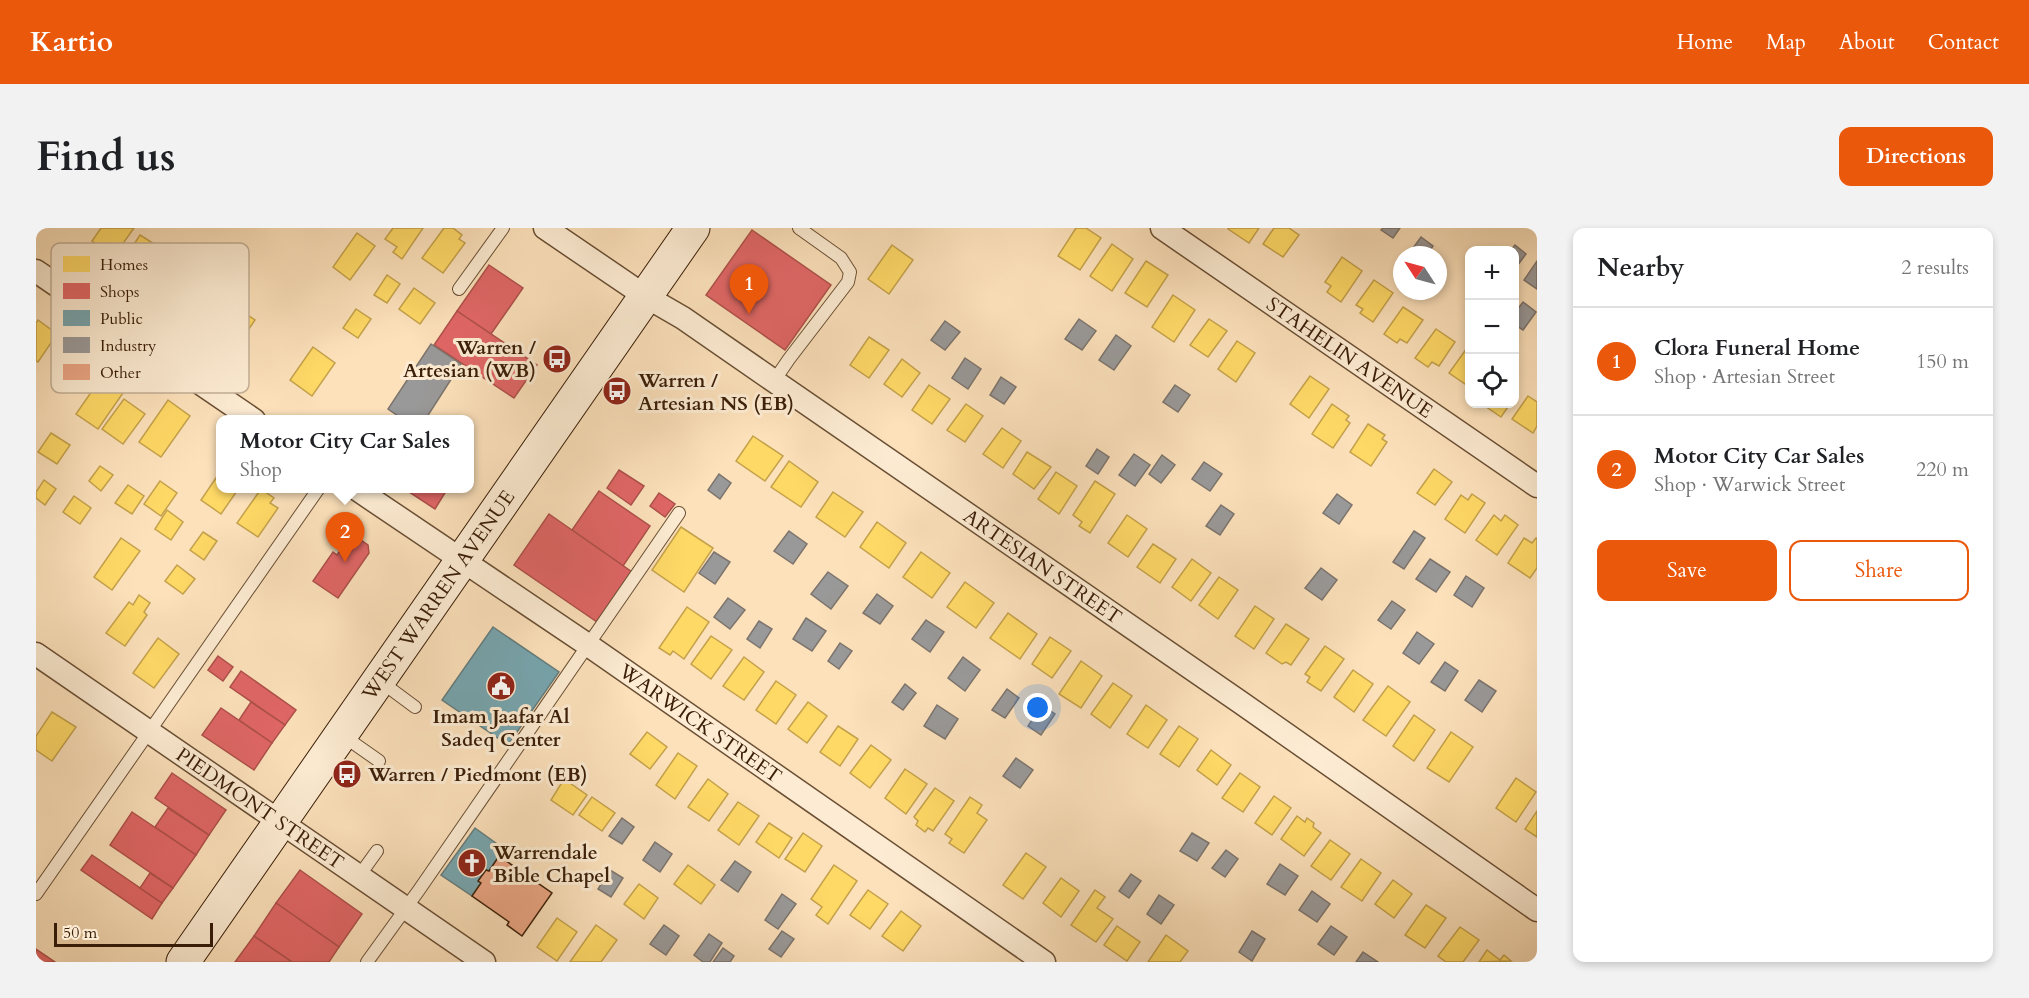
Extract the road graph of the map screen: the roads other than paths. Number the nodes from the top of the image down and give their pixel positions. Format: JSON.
{"nodes":[{"id":1,"x":504,"y":228,"type":"edge"},
{"id":2,"x":545,"y":228,"type":"edge"},
{"id":3,"x":693,"y":228,"type":"edge"},
{"id":4,"x":799,"y":228,"type":"edge"},
{"id":5,"x":1162,"y":228,"type":"edge"},
{"id":6,"x":36,"y":271,"type":"edge"},
{"id":7,"x":51,"y":281,"type":"edge"},
{"id":8,"x":459,"y":290,"type":"dead end"},
{"id":9,"x":645,"y":296,"type":"junction"},
{"id":10,"x":774,"y":381,"type":"junction"},
{"id":11,"x":214,"y":393,"type":"edge"},
{"id":12,"x":247,"y":415,"type":"edge"},
{"id":13,"x":1537,"y":486,"type":"edge"},
{"id":14,"x":316,"y":493,"type":"edge"},
{"id":15,"x":361,"y":493,"type":"edge"},
{"id":16,"x":679,"y":513,"type":"dead end"},
{"id":17,"x":461,"y":561,"type":"junction"},
{"id":18,"x":588,"y":645,"type":"junction"},
{"id":19,"x":36,"y":654,"type":"edge"},
{"id":20,"x":379,"y":680,"type":"junction"},
{"id":21,"x":416,"y":707,"type":"dead end"},
{"id":22,"x":150,"y":732,"type":"junction"},
{"id":23,"x":341,"y":734,"type":"junction"},
{"id":24,"x":379,"y":761,"type":"dead end"},
{"id":25,"x":280,"y":821,"type":"junction"},
{"id":26,"x":377,"y":851,"type":"dead end"},
{"id":27,"x":359,"y":876,"type":"junction"},
{"id":28,"x":36,"y":894,"type":"edge"},
{"id":29,"x":406,"y":908,"type":"junction"},
{"id":30,"x":1537,"y":910,"type":"edge"},
{"id":31,"x":183,"y":962,"type":"edge"},
{"id":32,"x":367,"y":962,"type":"edge"},
{"id":33,"x":484,"y":962,"type":"edge"},
{"id":34,"x":1044,"y":962,"type":"edge"}],
"edges":[{"from":1,"to":8,"type":"lane"},
{"from":2,"to":9,"type":"street","name":"ARTESIAN STREET"},
{"from":3,"to":9,"type":"main road","name":"WEST WARREN AVENUE"},
{"from":4,"to":10,"type":"lane"},
{"from":5,"to":13,"type":"street","name":"STAHELIN AVENUE"},
{"from":6,"to":7,"type":"street"},
{"from":9,"to":10,"type":"street","name":"ARTESIAN STREET"},
{"from":9,"to":17,"type":"main road","name":"WEST WARREN AVENUE"},
{"from":10,"to":30,"type":"street","name":"ARTESIAN STREET"},
{"from":11,"to":12,"type":"street"},
{"from":14,"to":22,"type":"lane"},
{"from":15,"to":17,"type":"street","name":"WARWICK STREET"},
{"from":16,"to":18,"type":"lane"},
{"from":17,"to":18,"type":"street","name":"WARWICK STREET"},
{"from":17,"to":20,"type":"main road","name":"WEST WARREN AVENUE"},
{"from":18,"to":29,"type":"lane"},
{"from":18,"to":34,"type":"street","name":"WARWICK STREET"},
{"from":19,"to":22,"type":"street","name":"PIEDMONT STREET"},
{"from":20,"to":21,"type":"lane"},
{"from":20,"to":23,"type":"main road","name":"WEST WARREN AVENUE"},
{"from":22,"to":25,"type":"street","name":"PIEDMONT STREET"},
{"from":22,"to":28,"type":"lane"},
{"from":23,"to":24,"type":"lane"},
{"from":23,"to":25,"type":"main road","name":"WEST WARREN AVENUE"},
{"from":25,"to":27,"type":"street","name":"PIEDMONT STREET"},
{"from":25,"to":31,"type":"main road","name":"WEST WARREN AVENUE"},
{"from":26,"to":27,"type":"lane"},
{"from":27,"to":29,"type":"street","name":"PIEDMONT STREET"},
{"from":29,"to":32,"type":"lane"},
{"from":29,"to":33,"type":"street","name":"PIEDMONT STREET"}]}
